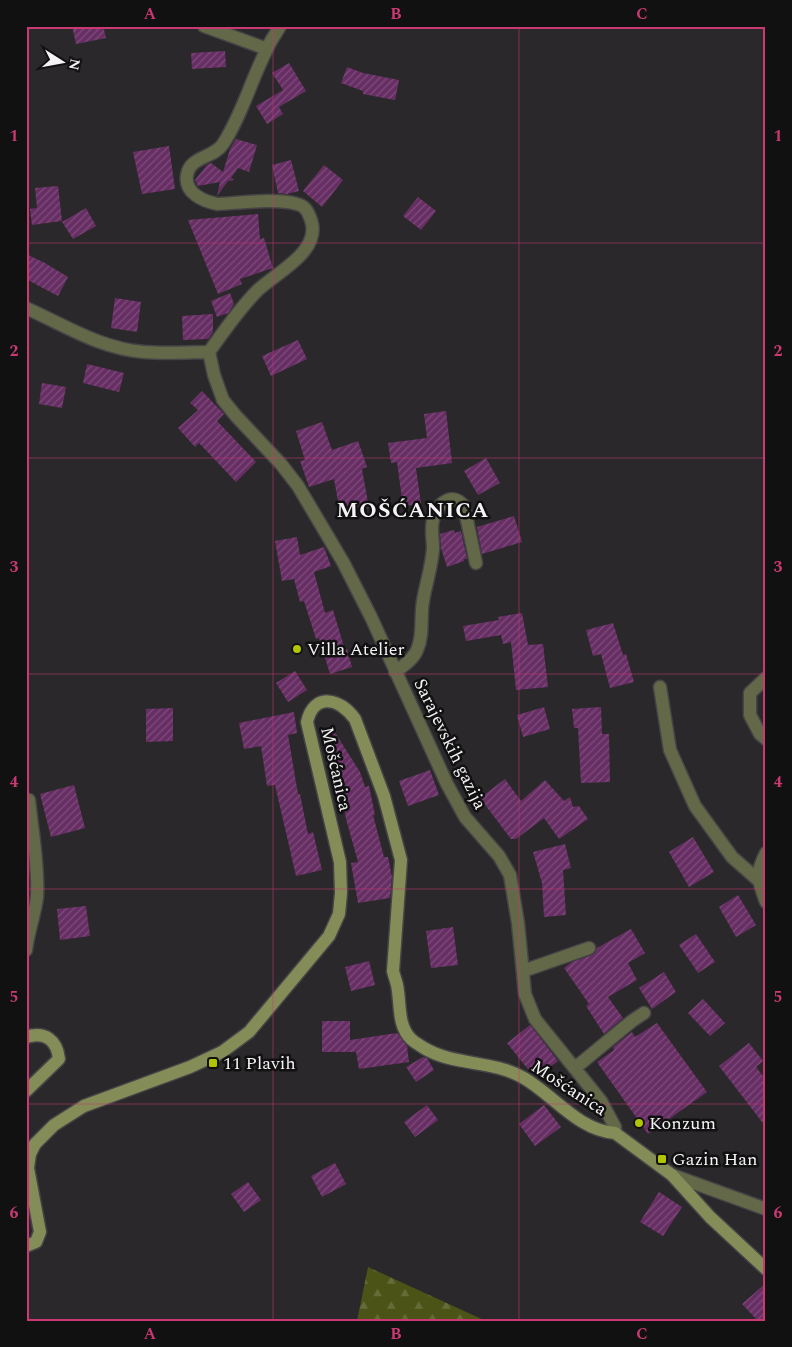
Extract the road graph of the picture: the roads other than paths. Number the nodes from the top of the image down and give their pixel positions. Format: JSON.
{"nodes":[{"id":1,"x":204,"y":26,"type":"edge"},
{"id":2,"x":280,"y":26,"type":"edge"},
{"id":3,"x":267,"y":49,"type":"junction"},
{"id":4,"x":26,"y":308,"type":"edge"},
{"id":5,"x":209,"y":352,"type":"junction"},
{"id":6,"x":476,"y":563,"type":"dead end"},
{"id":7,"x":395,"y":672,"type":"junction"},
{"id":8,"x":766,"y":678,"type":"edge"},
{"id":9,"x":660,"y":686,"type":"dead end"},
{"id":10,"x":766,"y":739,"type":"edge"},
{"id":11,"x":30,"y":800,"type":"dead end"},
{"id":12,"x":766,"y":853,"type":"edge"},
{"id":13,"x":757,"y":879,"type":"junction"},
{"id":14,"x":766,"y":902,"type":"edge"},
{"id":15,"x":590,"y":948,"type":"dead end"},
{"id":16,"x":26,"y":950,"type":"edge"},
{"id":17,"x":523,"y":971,"type":"junction"},
{"id":18,"x":644,"y":1013,"type":"dead end"},
{"id":19,"x":26,"y":1037,"type":"edge"},
{"id":20,"x":575,"y":1068,"type":"junction"},
{"id":21,"x":26,"y":1091,"type":"edge"},
{"id":22,"x":615,"y":1133,"type":"junction"},
{"id":23,"x":672,"y":1175,"type":"junction"},
{"id":24,"x":766,"y":1209,"type":"edge"},
{"id":25,"x":26,"y":1246,"type":"edge"},
{"id":26,"x":766,"y":1269,"type":"edge"}],
"edges":[{"from":1,"to":3,"type":"street"},
{"from":2,"to":3,"type":"street"},
{"from":3,"to":5,"type":"street"},
{"from":4,"to":5,"type":"street"},
{"from":5,"to":7,"type":"street","name":"Sarajevskih gazija"},
{"from":6,"to":7,"type":"street"},
{"from":7,"to":17,"type":"street","name":"Sarajevskih gazija"},
{"from":8,"to":10,"type":"street"},
{"from":9,"to":13,"type":"street"},
{"from":11,"to":16,"type":"street"},
{"from":12,"to":13,"type":"street"},
{"from":13,"to":14,"type":"street"},
{"from":15,"to":17,"type":"street"},
{"from":17,"to":20,"type":"street","name":"Sarajevskih gazija"},
{"from":18,"to":20,"type":"street"},
{"from":19,"to":21,"type":"main road"},
{"from":20,"to":22,"type":"street","name":"Sarajevskih gazija"},
{"from":22,"to":23,"type":"main road"},
{"from":22,"to":25,"type":"main road","name":"Mošćanica"},
{"from":23,"to":24,"type":"street"},
{"from":23,"to":26,"type":"main road"}]}
